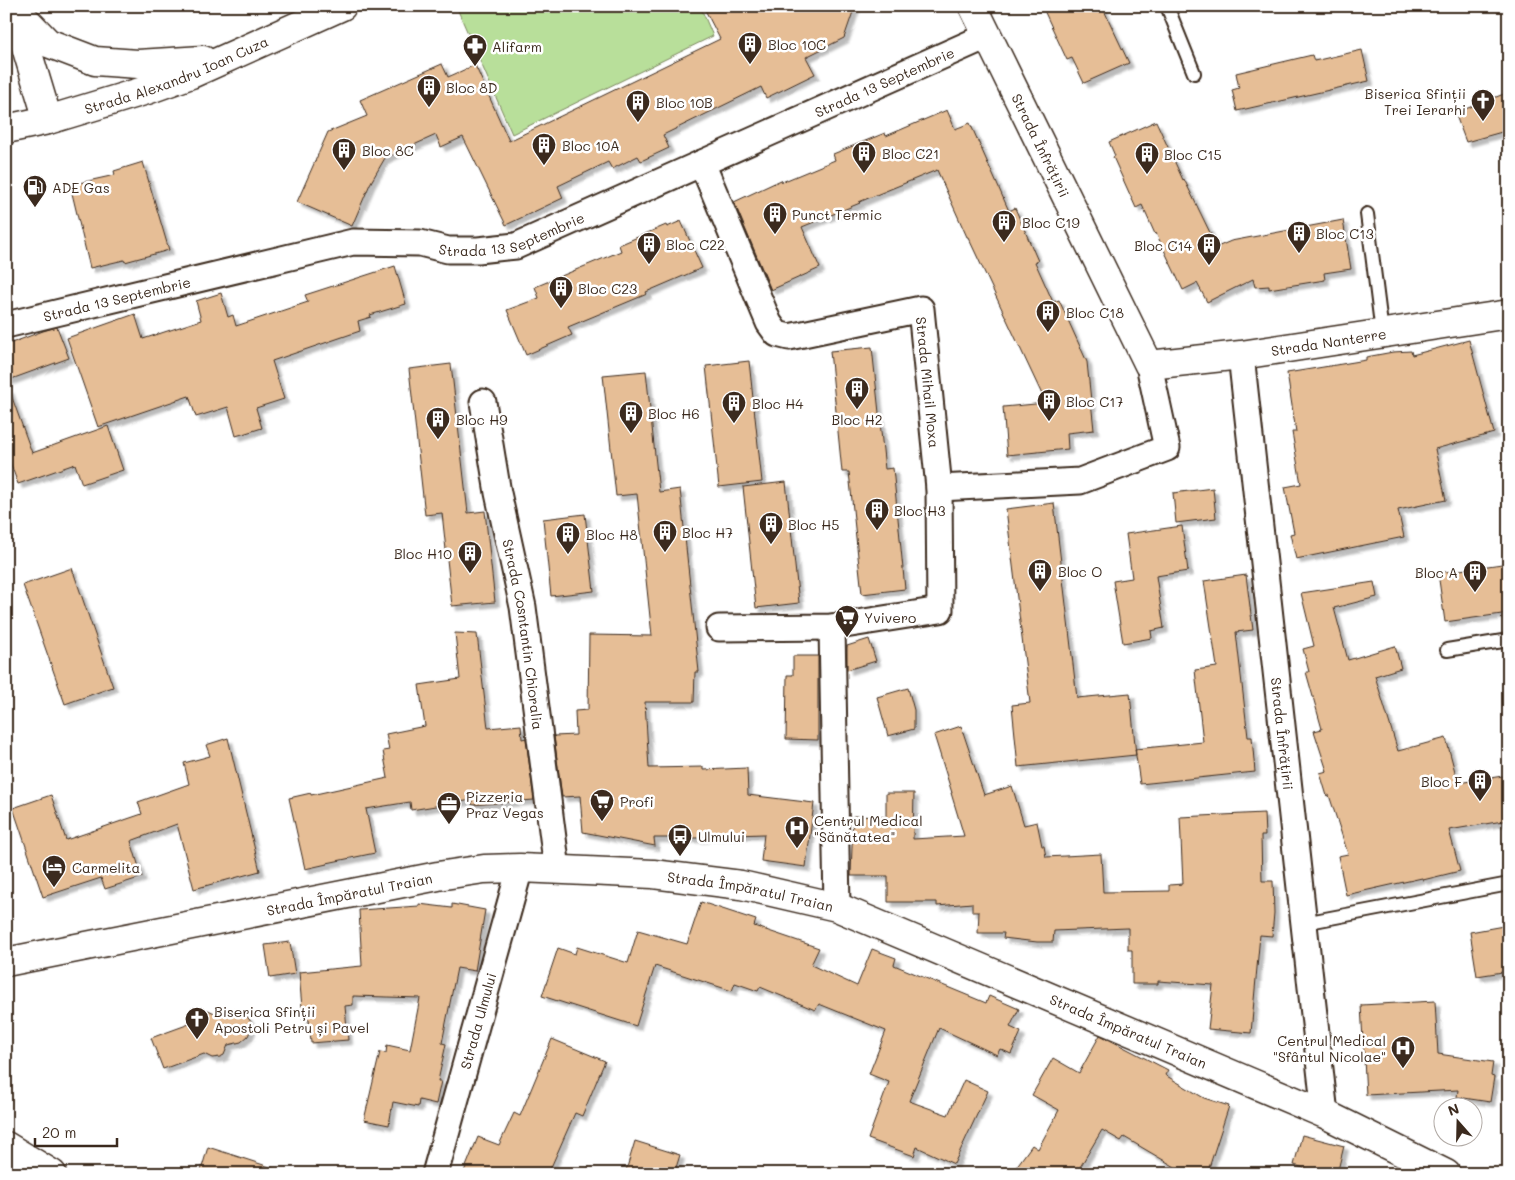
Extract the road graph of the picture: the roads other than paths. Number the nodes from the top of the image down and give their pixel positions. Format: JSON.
{"nodes":[{"id":1,"x":342,"y":6,"type":"edge"},
{"id":2,"x":973,"y":6,"type":"edge"},
{"id":3,"x":1167,"y":6,"type":"edge"},
{"id":4,"x":12,"y":12,"type":"edge"},
{"id":5,"x":987,"y":36,"type":"junction"},
{"id":6,"x":223,"y":59,"type":"junction"},
{"id":7,"x":1194,"y":73,"type":"dead end"},
{"id":8,"x":48,"y":120,"type":"junction"},
{"id":9,"x":6,"y":130,"type":"edge"},
{"id":10,"x":702,"y":163,"type":"junction"},
{"id":11,"x":1367,"y":214,"type":"dead end"},
{"id":12,"x":1509,"y":314,"type":"edge"},
{"id":13,"x":6,"y":325,"type":"edge"},
{"id":14,"x":1382,"y":334,"type":"junction"},
{"id":15,"x":1241,"y":355,"type":"junction"},
{"id":16,"x":1148,"y":365,"type":"junction"},
{"id":17,"x":484,"y":402,"type":"dead end"},
{"id":18,"x":939,"y":488,"type":"junction"},
{"id":19,"x":832,"y":627,"type":"junction"},
{"id":20,"x":719,"y":628,"type":"dead end"},
{"id":21,"x":1509,"y":640,"type":"edge"},
{"id":22,"x":1447,"y":650,"type":"dead end"},
{"id":23,"x":520,"y":868,"type":"junction"},
{"id":24,"x":557,"y":869,"type":"junction"},
{"id":25,"x":1509,"y":884,"type":"edge"},
{"id":26,"x":836,"y":907,"type":"junction"},
{"id":27,"x":1304,"y":923,"type":"junction"},
{"id":28,"x":6,"y":962,"type":"edge"},
{"id":29,"x":1325,"y":1114,"type":"junction"},
{"id":30,"x":6,"y":1146,"type":"edge"},
{"id":31,"x":52,"y":1174,"type":"edge"},
{"id":32,"x":435,"y":1174,"type":"edge"},
{"id":33,"x":1446,"y":1174,"type":"edge"}],
"edges":[{"from":1,"to":6,"type":"street","name":"Strada Alexandru Ioan Cuza"},
{"from":2,"to":5,"type":"street","name":"Strada Înfrățirii"},
{"from":3,"to":7,"type":"lane"},
{"from":4,"to":6,"type":"street"},
{"from":4,"to":8,"type":"street"},
{"from":5,"to":10,"type":"street","name":"Strada 13 Septembrie"},
{"from":5,"to":16,"type":"street","name":"Strada Înfrățirii"},
{"from":6,"to":8,"type":"street","name":"Strada Alexandru Ioan Cuza"},
{"from":8,"to":9,"type":"street","name":"Strada Alexandru Ioan Cuza"},
{"from":10,"to":13,"type":"street","name":"Strada 13 Septembrie"},
{"from":10,"to":18,"type":"street","name":"Strada Mihail Moxa"},
{"from":11,"to":14,"type":"lane"},
{"from":12,"to":14,"type":"street","name":"Strada Nanterre"},
{"from":14,"to":15,"type":"street","name":"Strada Nanterre"},
{"from":15,"to":16,"type":"street","name":"Strada Nanterre"},
{"from":15,"to":27,"type":"street","name":"Strada Înfrățirii"},
{"from":16,"to":18,"type":"street"},
{"from":17,"to":24,"type":"street","name":"Strada Cosntantin Chioralia"},
{"from":18,"to":19,"type":"street","name":"Strada Mihail Moxa"},
{"from":19,"to":20,"type":"street","name":"Strada Mihail Moxa"},
{"from":19,"to":26,"type":"street"},
{"from":21,"to":22,"type":"lane"},
{"from":23,"to":24,"type":"street","name":"Strada Împăratul Traian"},
{"from":23,"to":28,"type":"street","name":"Strada Împăratul Traian"},
{"from":23,"to":32,"type":"street","name":"Strada Ulmului"},
{"from":24,"to":26,"type":"street","name":"Strada Împăratul Traian"},
{"from":25,"to":27,"type":"lane"},
{"from":26,"to":29,"type":"street","name":"Strada Împăratul Traian"},
{"from":27,"to":29,"type":"street","name":"Strada Înfrățirii"},
{"from":29,"to":33,"type":"street","name":"Strada Împăratul Traian"},
{"from":30,"to":31,"type":"street"}]}
